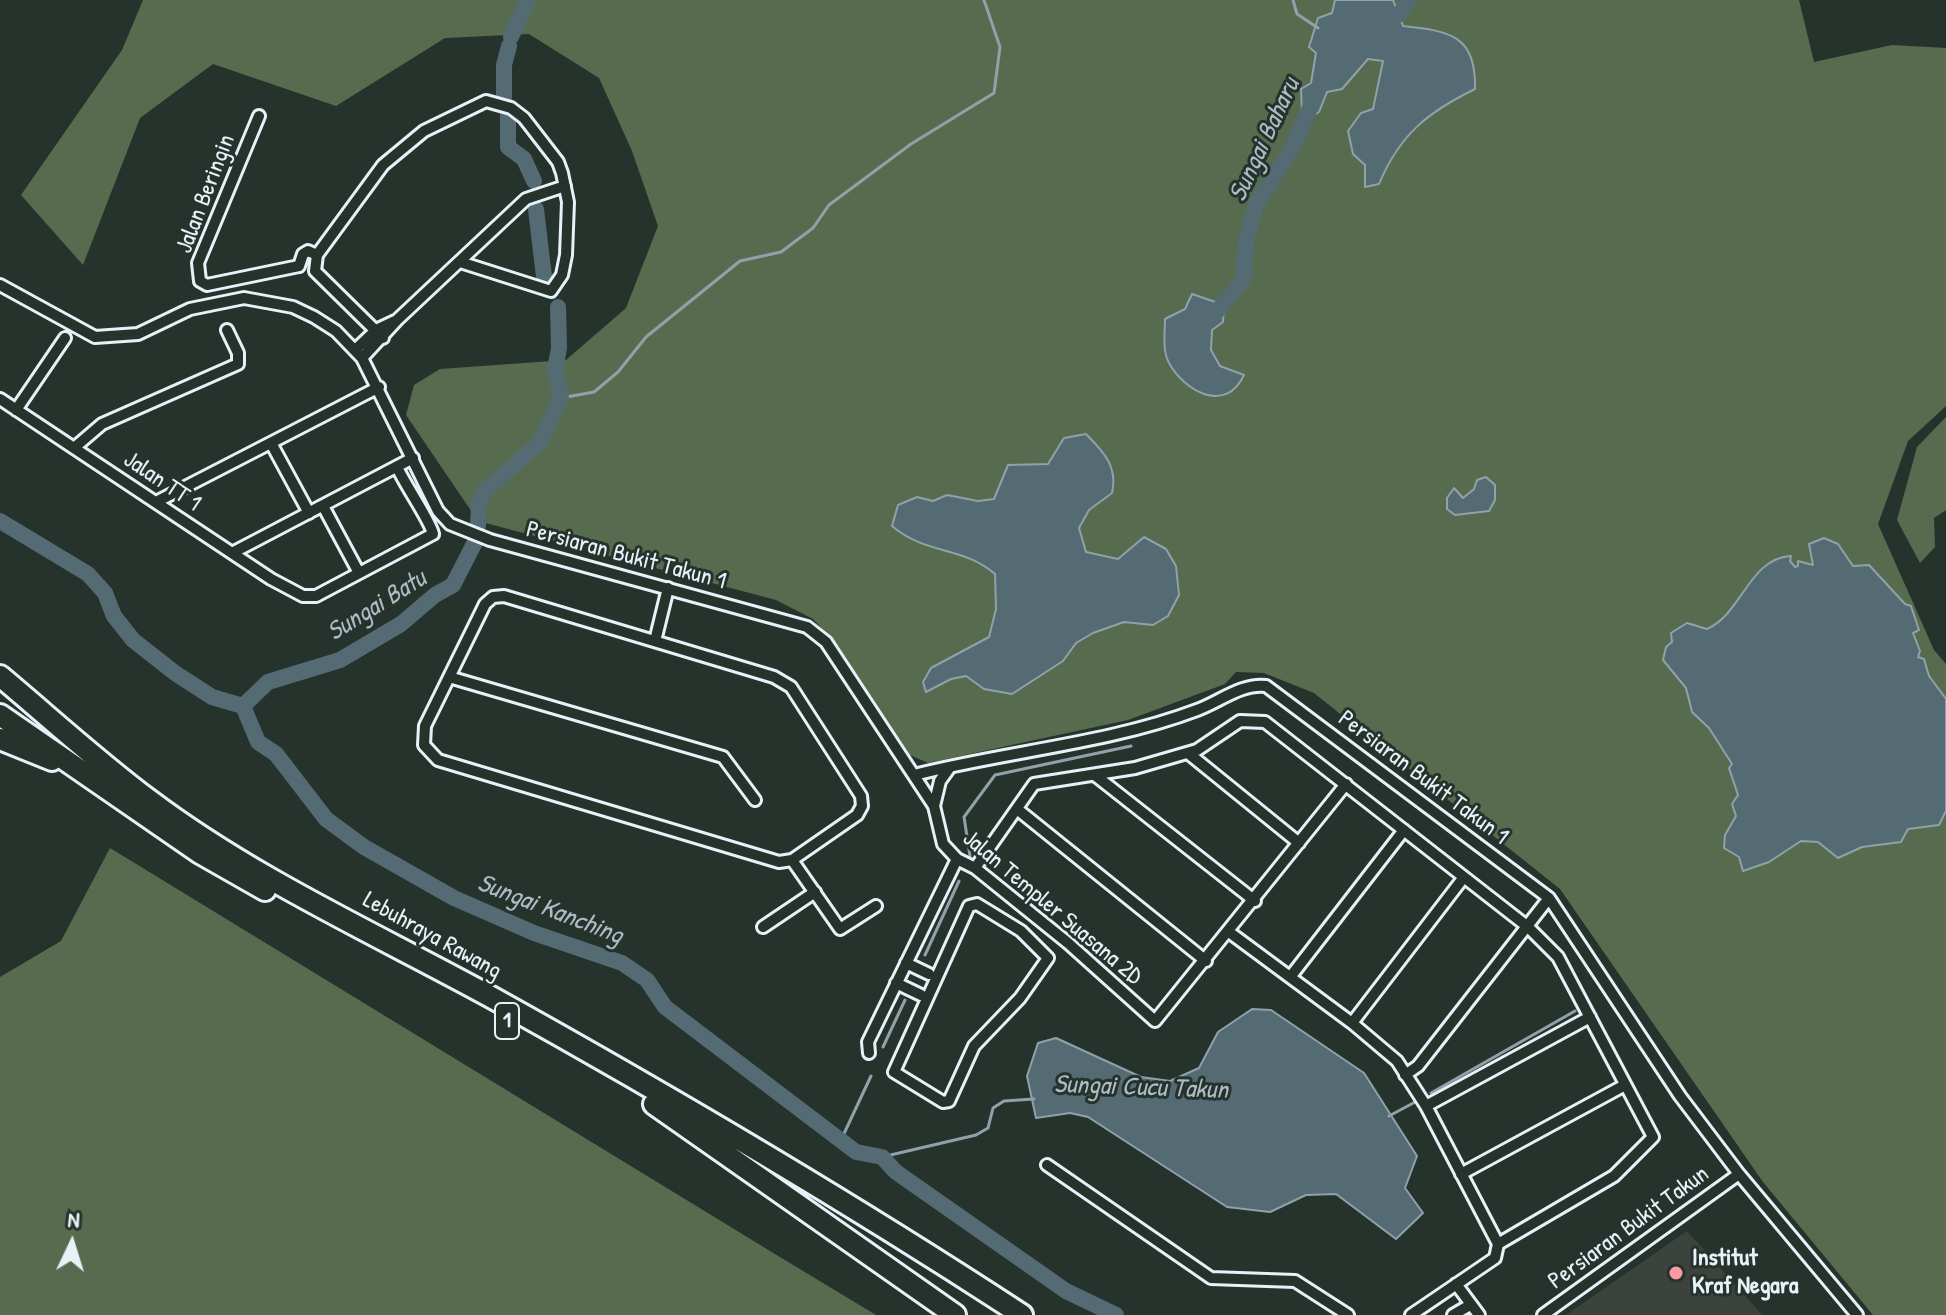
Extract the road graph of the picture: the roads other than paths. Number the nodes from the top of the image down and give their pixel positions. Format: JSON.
{"nodes":[{"id":1,"x":259,"y":116,"type":"dead end"},
{"id":2,"x":565,"y":186,"type":"junction"},
{"id":3,"x":317,"y":255,"type":"junction"},
{"id":4,"x":460,"y":262,"type":"junction"},
{"id":5,"x":299,"y":266,"type":"junction"},
{"id":6,"x":315,"y":271,"type":"junction"},
{"id":7,"x":0,"y":285,"type":"edge"},
{"id":8,"x":227,"y":330,"type":"dead end"},
{"id":9,"x":380,"y":334,"type":"junction"},
{"id":10,"x":65,"y":338,"type":"dead end"},
{"id":11,"x":359,"y":354,"type":"junction"},
{"id":12,"x":379,"y":387,"type":"junction"},
{"id":13,"x":0,"y":399,"type":"edge"},
{"id":14,"x":16,"y":410,"type":"junction"},
{"id":15,"x":271,"y":443,"type":"junction"},
{"id":16,"x":74,"y":448,"type":"junction"},
{"id":17,"x":413,"y":458,"type":"junction"},
{"id":18,"x":397,"y":467,"type":"junction"},
{"id":19,"x":156,"y":502,"type":"junction"},
{"id":20,"x":323,"y":506,"type":"junction"},
{"id":21,"x":309,"y":513,"type":"junction"},
{"id":22,"x":232,"y":553,"type":"junction"},
{"id":23,"x":359,"y":573,"type":"junction"},
{"id":24,"x":668,"y":588,"type":"junction"},
{"id":25,"x":655,"y":641,"type":"junction"},
{"id":26,"x":0,"y":676,"type":"edge"},
{"id":27,"x":449,"y":677,"type":"junction"},
{"id":28,"x":0,"y":715,"type":"edge"},
{"id":29,"x":0,"y":739,"type":"edge"},
{"id":30,"x":1188,"y":753,"type":"junction"},
{"id":31,"x":952,"y":766,"type":"junction"},
{"id":32,"x":914,"y":775,"type":"junction"},
{"id":33,"x":1096,"y":776,"type":"junction"},
{"id":34,"x":95,"y":782,"type":"junction"},
{"id":35,"x":1346,"y":784,"type":"junction"},
{"id":36,"x":755,"y":800,"type":"dead end"},
{"id":37,"x":934,"y":806,"type":"junction"},
{"id":38,"x":1017,"y":809,"type":"junction"},
{"id":39,"x":1404,"y":830,"type":"junction"},
{"id":40,"x":1299,"y":843,"type":"junction"},
{"id":41,"x":957,"y":859,"type":"junction"},
{"id":42,"x":792,"y":860,"type":"junction"},
{"id":43,"x":975,"y":868,"type":"junction"},
{"id":44,"x":1464,"y":877,"type":"junction"},
{"id":45,"x":815,"y":892,"type":"junction"},
{"id":46,"x":1549,"y":898,"type":"junction"},
{"id":47,"x":1255,"y":901,"type":"junction"},
{"id":48,"x":876,"y":906,"type":"dead end"},
{"id":49,"x":763,"y":927,"type":"dead end"},
{"id":50,"x":1528,"y":927,"type":"junction"},
{"id":51,"x":1229,"y":932,"type":"junction"},
{"id":52,"x":1206,"y":961,"type":"junction"},
{"id":53,"x":906,"y":963,"type":"junction"},
{"id":54,"x":1291,"y":976,"type":"junction"},
{"id":55,"x":896,"y":983,"type":"junction"},
{"id":56,"x":1590,"y":1017,"type":"junction"},
{"id":57,"x":1352,"y":1023,"type":"junction"},
{"id":58,"x":869,"y":1053,"type":"dead end"},
{"id":59,"x":894,"y":1072,"type":"joint"},
{"id":60,"x":1405,"y":1075,"type":"junction"},
{"id":61,"x":1625,"y":1085,"type":"junction"},
{"id":62,"x":1426,"y":1106,"type":"junction"},
{"id":63,"x":1047,"y":1165,"type":"dead end"},
{"id":64,"x":1461,"y":1174,"type":"junction"},
{"id":65,"x":1739,"y":1174,"type":"junction"},
{"id":66,"x":905,"y":1239,"type":"junction"},
{"id":67,"x":1498,"y":1244,"type":"junction"},
{"id":68,"x":877,"y":1263,"type":"junction"},
{"id":69,"x":1456,"y":1284,"type":"junction"},
{"id":70,"x":1470,"y":1305,"type":"junction"},
{"id":71,"x":955,"y":1315,"type":"edge"},
{"id":72,"x":1022,"y":1315,"type":"edge"},
{"id":73,"x":1348,"y":1315,"type":"edge"},
{"id":74,"x":1411,"y":1315,"type":"edge"},
{"id":75,"x":1453,"y":1315,"type":"edge"},
{"id":76,"x":1479,"y":1315,"type":"edge"},
{"id":77,"x":1543,"y":1315,"type":"edge"},
{"id":78,"x":1857,"y":1315,"type":"edge"}],
"edges":[{"from":1,"to":5,"type":"street","name":"Jalan Beringin"},
{"from":2,"to":3,"type":"street"},
{"from":2,"to":4,"type":"street"},
{"from":2,"to":4,"type":"street"},
{"from":3,"to":5,"type":"street"},
{"from":3,"to":6,"type":"street"},
{"from":4,"to":9,"type":"street"},
{"from":5,"to":6,"type":"street"},
{"from":6,"to":9,"type":"street"},
{"from":7,"to":11,"type":"street","name":"Persiaran Bukit Takun 1"},
{"from":8,"to":16,"type":"street"},
{"from":9,"to":11,"type":"street"},
{"from":10,"to":14,"type":"street"},
{"from":11,"to":12,"type":"street","name":"Persiaran Bukit Takun 1"},
{"from":12,"to":15,"type":"street"},
{"from":12,"to":17,"type":"street","name":"Persiaran Bukit Takun 1"},
{"from":13,"to":14,"type":"street","name":"Jalan TT 1"},
{"from":14,"to":16,"type":"street","name":"Jalan TT 1"},
{"from":15,"to":19,"type":"street"},
{"from":15,"to":21,"type":"street"},
{"from":16,"to":19,"type":"street","name":"Jalan TT 1"},
{"from":17,"to":18,"type":"street"},
{"from":17,"to":24,"type":"street","name":"Persiaran Bukit Takun 1"},
{"from":18,"to":20,"type":"street"},
{"from":18,"to":23,"type":"street"},
{"from":19,"to":22,"type":"street","name":"Jalan TT 1"},
{"from":20,"to":21,"type":"street"},
{"from":20,"to":23,"type":"street"},
{"from":21,"to":22,"type":"street"},
{"from":22,"to":23,"type":"street","name":"Jalan TT 1"},
{"from":24,"to":25,"type":"street"},
{"from":24,"to":32,"type":"street","name":"Persiaran Bukit Takun 1"},
{"from":25,"to":27,"type":"street"},
{"from":25,"to":42,"type":"street"},
{"from":26,"to":66,"type":"highway","name":"Lebuhraya Rawang","number":"1"},
{"from":27,"to":36,"type":"street"},
{"from":27,"to":42,"type":"street"},
{"from":28,"to":34,"type":"highway","name":"Lebuhraya Rawang","number":"1"},
{"from":29,"to":34,"type":"highway"},
{"from":30,"to":33,"type":"street"},
{"from":30,"to":35,"type":"street"},
{"from":30,"to":40,"type":"street"},
{"from":31,"to":32,"type":"street"},
{"from":31,"to":37,"type":"street"},
{"from":31,"to":46,"type":"street","name":"Persiaran Bukit Takun 1"},
{"from":32,"to":37,"type":"street","name":"Jalan Templer Suasana 2D"},
{"from":33,"to":38,"type":"street"},
{"from":33,"to":47,"type":"street"},
{"from":34,"to":68,"type":"highway","name":"Lebuhraya Rawang","number":"1"},
{"from":35,"to":39,"type":"street"},
{"from":35,"to":40,"type":"street"},
{"from":37,"to":41,"type":"street","name":"Jalan Templer Suasana 2D"},
{"from":38,"to":43,"type":"street"},
{"from":38,"to":52,"type":"street"},
{"from":39,"to":44,"type":"street"},
{"from":39,"to":54,"type":"street"},
{"from":40,"to":47,"type":"street"},
{"from":41,"to":43,"type":"street","name":"Jalan Templer Suasana 2D"},
{"from":41,"to":53,"type":"street"},
{"from":42,"to":45,"type":"street"},
{"from":43,"to":52,"type":"street","name":"Jalan Templer Suasana 2D"},
{"from":44,"to":50,"type":"street"},
{"from":44,"to":57,"type":"street"},
{"from":45,"to":48,"type":"street"},
{"from":45,"to":49,"type":"street"},
{"from":46,"to":50,"type":"street"},
{"from":46,"to":65,"type":"street","name":"Persiaran Bukit Takun 1"},
{"from":47,"to":51,"type":"street"},
{"from":50,"to":56,"type":"street"},
{"from":50,"to":60,"type":"street"},
{"from":51,"to":52,"type":"street"},
{"from":51,"to":54,"type":"street"},
{"from":53,"to":55,"type":"street"},
{"from":53,"to":55,"type":"street"},
{"from":54,"to":57,"type":"street"},
{"from":55,"to":58,"type":"street"},
{"from":56,"to":61,"type":"street"},
{"from":56,"to":62,"type":"street"},
{"from":57,"to":60,"type":"street"},
{"from":59,"to":59,"type":"street"},
{"from":60,"to":62,"type":"street"},
{"from":61,"to":64,"type":"street"},
{"from":61,"to":67,"type":"street"},
{"from":62,"to":64,"type":"street"},
{"from":63,"to":73,"type":"street"},
{"from":64,"to":67,"type":"street"},
{"from":65,"to":77,"type":"street","name":"Persiaran Bukit Takun"},
{"from":65,"to":78,"type":"street","name":"Persiaran Bukit Takun 1"},
{"from":66,"to":68,"type":"highway"},
{"from":66,"to":72,"type":"highway","name":"Lebuhraya Rawang","number":"1"},
{"from":67,"to":69,"type":"street"},
{"from":68,"to":71,"type":"highway","name":"Lebuhraya Rawang","number":"1"},
{"from":69,"to":70,"type":"street"},
{"from":69,"to":74,"type":"street"},
{"from":70,"to":75,"type":"street"},
{"from":70,"to":76,"type":"street"}]}
